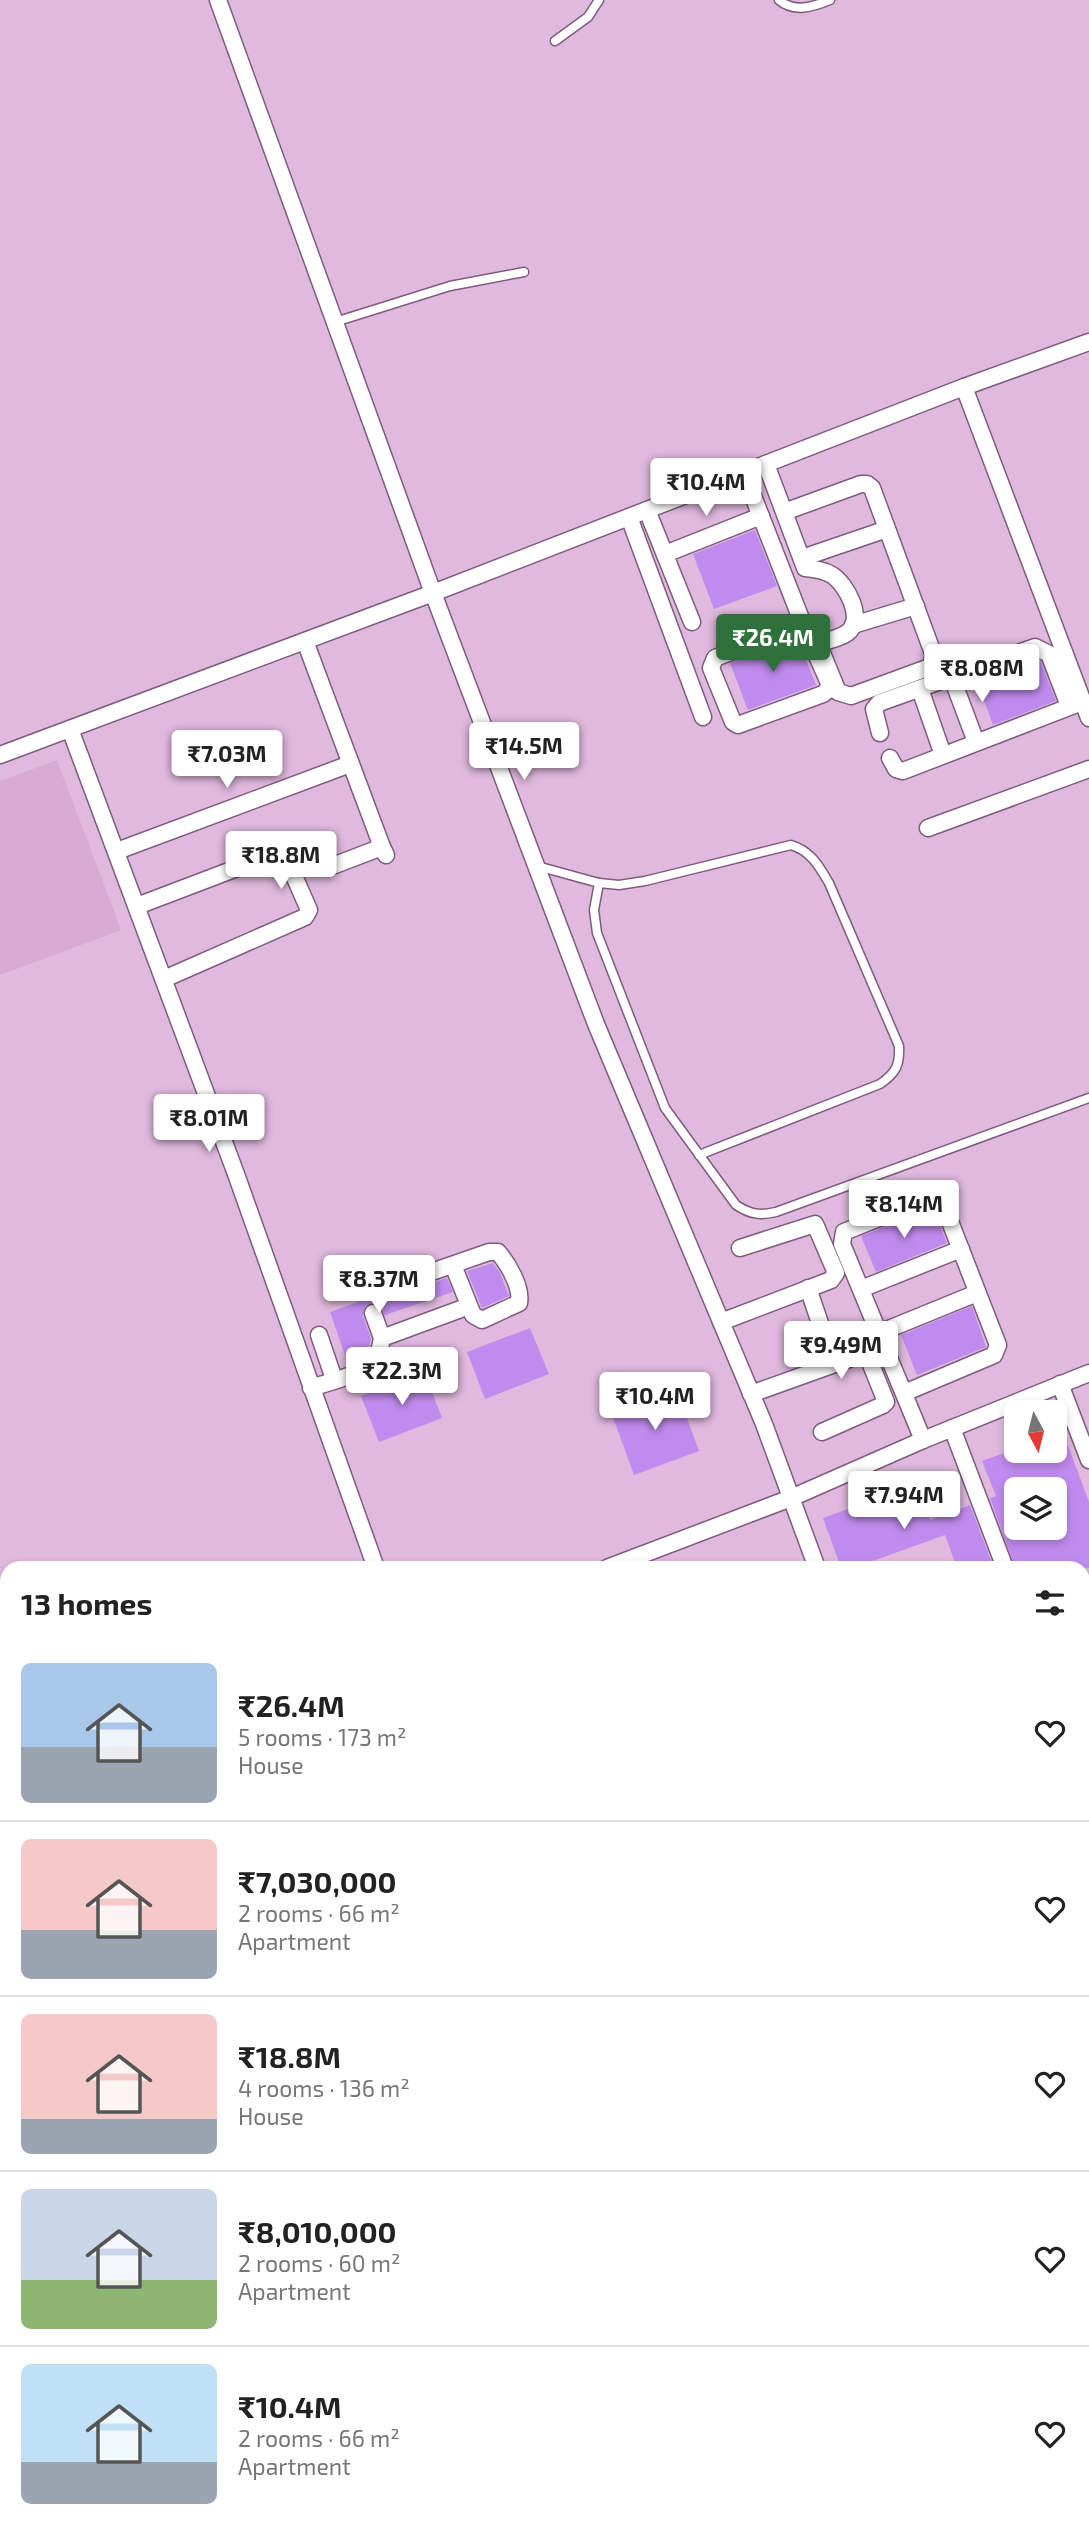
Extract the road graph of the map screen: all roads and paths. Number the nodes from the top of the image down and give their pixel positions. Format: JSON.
{"nodes":[{"id":1,"x":218,"y":0,"type":"edge"},
{"id":2,"x":599,"y":0,"type":"edge"},
{"id":3,"x":779,"y":0,"type":"edge"},
{"id":4,"x":830,"y":0,"type":"edge"},
{"id":5,"x":820,"y":2,"type":"edge"},
{"id":6,"x":555,"y":41,"type":"dead end"},
{"id":7,"x":524,"y":272,"type":"dead end"},
{"id":8,"x":335,"y":322,"type":"junction"},
{"id":9,"x":1089,"y":342,"type":"edge"},
{"id":10,"x":964,"y":387,"type":"junction"},
{"id":11,"x":766,"y":464,"type":"junction"},
{"id":12,"x":744,"y":472,"type":"junction"},
{"id":13,"x":647,"y":510,"type":"junction"},
{"id":14,"x":784,"y":512,"type":"junction"},
{"id":15,"x":761,"y":516,"type":"junction"},
{"id":16,"x":629,"y":517,"type":"junction"},
{"id":17,"x":887,"y":529,"type":"junction"},
{"id":18,"x":664,"y":554,"type":"junction"},
{"id":19,"x":802,"y":558,"type":"junction"},
{"id":20,"x":433,"y":593,"type":"junction"},
{"id":21,"x":916,"y":606,"type":"junction"},
{"id":22,"x":692,"y":622,"type":"dead end"},
{"id":23,"x":803,"y":624,"type":"junction"},
{"id":24,"x":853,"y":625,"type":"junction"},
{"id":25,"x":305,"y":641,"type":"junction"},
{"id":26,"x":953,"y":678,"type":"junction"},
{"id":27,"x":920,"y":689,"type":"junction"},
{"id":28,"x":1076,"y":704,"type":"junction"},
{"id":29,"x":703,"y":717,"type":"dead end"},
{"id":30,"x":1089,"y":718,"type":"edge"},
{"id":31,"x":70,"y":729,"type":"junction"},
{"id":32,"x":880,"y":733,"type":"dead end"},
{"id":33,"x":976,"y":742,"type":"junction"},
{"id":34,"x":0,"y":755,"type":"edge"},
{"id":35,"x":943,"y":755,"type":"junction"},
{"id":36,"x":890,"y":758,"type":"dead end"},
{"id":37,"x":350,"y":764,"type":"junction"},
{"id":38,"x":1089,"y":769,"type":"edge"},
{"id":39,"x":928,"y":828,"type":"dead end"},
{"id":40,"x":117,"y":851,"type":"junction"},
{"id":41,"x":335,"y":865,"type":"dead end"},
{"id":42,"x":537,"y":866,"type":"junction"},
{"id":43,"x":599,"y":883,"type":"junction"},
{"id":44,"x":137,"y":906,"type":"junction"},
{"id":45,"x":164,"y":979,"type":"junction"},
{"id":46,"x":1089,"y":1098,"type":"edge"},
{"id":47,"x":699,"y":1155,"type":"junction"},
{"id":48,"x":740,"y":1248,"type":"dead end"},
{"id":49,"x":961,"y":1249,"type":"junction"},
{"id":50,"x":453,"y":1265,"type":"junction"},
{"id":51,"x":808,"y":1288,"type":"junction"},
{"id":52,"x":861,"y":1289,"type":"junction"},
{"id":53,"x":374,"y":1292,"type":"dead end"},
{"id":54,"x":977,"y":1293,"type":"junction"},
{"id":55,"x":469,"y":1306,"type":"junction"},
{"id":56,"x":373,"y":1312,"type":"dead end"},
{"id":57,"x":721,"y":1322,"type":"junction"},
{"id":58,"x":879,"y":1333,"type":"junction"},
{"id":59,"x":319,"y":1335,"type":"dead end"},
{"id":60,"x":382,"y":1338,"type":"junction"},
{"id":61,"x":834,"y":1364,"type":"junction"},
{"id":62,"x":1089,"y":1373,"type":"edge"},
{"id":63,"x":334,"y":1380,"type":"junction"},
{"id":64,"x":1060,"y":1384,"type":"junction"},
{"id":65,"x":312,"y":1388,"type":"junction"},
{"id":66,"x":904,"y":1393,"type":"junction"},
{"id":67,"x":751,"y":1395,"type":"junction"},
{"id":68,"x":952,"y":1428,"type":"junction"},
{"id":69,"x":822,"y":1432,"type":"dead end"},
{"id":70,"x":923,"y":1440,"type":"junction"},
{"id":71,"x":1089,"y":1460,"type":"edge"},
{"id":72,"x":791,"y":1498,"type":"junction"},
{"id":73,"x":374,"y":1561,"type":"edge"},
{"id":74,"x":625,"y":1561,"type":"edge"},
{"id":75,"x":814,"y":1561,"type":"edge"},
{"id":76,"x":1002,"y":1561,"type":"edge"}],
"edges":[{"from":1,"to":8,"type":"street"},
{"from":2,"to":6,"type":"lane"},
{"from":3,"to":5,"type":"lane"},
{"from":4,"to":5,"type":"lane"},
{"from":7,"to":8,"type":"lane"},
{"from":8,"to":20,"type":"street"},
{"from":9,"to":10,"type":"street"},
{"from":10,"to":11,"type":"street"},
{"from":10,"to":28,"type":"street"},
{"from":11,"to":12,"type":"street"},
{"from":11,"to":14,"type":"street"},
{"from":12,"to":13,"type":"street"},
{"from":12,"to":15,"type":"street"},
{"from":13,"to":16,"type":"street"},
{"from":13,"to":18,"type":"street"},
{"from":14,"to":17,"type":"street"},
{"from":14,"to":19,"type":"street"},
{"from":15,"to":18,"type":"street"},
{"from":15,"to":23,"type":"street"},
{"from":16,"to":20,"type":"street"},
{"from":16,"to":29,"type":"street"},
{"from":17,"to":19,"type":"street"},
{"from":17,"to":21,"type":"street"},
{"from":18,"to":22,"type":"street"},
{"from":19,"to":24,"type":"street"},
{"from":20,"to":25,"type":"street"},
{"from":20,"to":42,"type":"street"},
{"from":21,"to":24,"type":"street"},
{"from":21,"to":24,"type":"street"},
{"from":23,"to":23,"type":"street"},
{"from":25,"to":31,"type":"street"},
{"from":25,"to":37,"type":"street"},
{"from":26,"to":27,"type":"street"},
{"from":26,"to":28,"type":"street"},
{"from":26,"to":33,"type":"street"},
{"from":27,"to":32,"type":"street"},
{"from":27,"to":35,"type":"street"},
{"from":28,"to":30,"type":"street"},
{"from":28,"to":33,"type":"street"},
{"from":31,"to":34,"type":"street"},
{"from":31,"to":40,"type":"street"},
{"from":33,"to":35,"type":"street"},
{"from":35,"to":36,"type":"street"},
{"from":37,"to":40,"type":"street"},
{"from":37,"to":41,"type":"street"},
{"from":38,"to":39,"type":"street"},
{"from":40,"to":44,"type":"street"},
{"from":42,"to":43,"type":"lane"},
{"from":42,"to":57,"type":"street"},
{"from":43,"to":47,"type":"lane"},
{"from":43,"to":47,"type":"lane"},
{"from":44,"to":45,"type":"street"},
{"from":44,"to":45,"type":"street"},
{"from":45,"to":65,"type":"street"},
{"from":46,"to":47,"type":"lane"},
{"from":48,"to":51,"type":"street"},
{"from":49,"to":52,"type":"street"},
{"from":49,"to":52,"type":"street"},
{"from":49,"to":54,"type":"street"},
{"from":50,"to":53,"type":"street"},
{"from":50,"to":55,"type":"street"},
{"from":50,"to":55,"type":"street"},
{"from":51,"to":57,"type":"street"},
{"from":51,"to":61,"type":"street"},
{"from":52,"to":58,"type":"street"},
{"from":54,"to":58,"type":"street"},
{"from":54,"to":66,"type":"street"},
{"from":55,"to":60,"type":"street"},
{"from":56,"to":60,"type":"street"},
{"from":57,"to":67,"type":"street"},
{"from":58,"to":66,"type":"street"},
{"from":59,"to":63,"type":"street"},
{"from":60,"to":63,"type":"street"},
{"from":61,"to":67,"type":"street"},
{"from":61,"to":69,"type":"street"},
{"from":62,"to":64,"type":"street"},
{"from":63,"to":65,"type":"street"},
{"from":64,"to":68,"type":"street"},
{"from":64,"to":71,"type":"street"},
{"from":65,"to":73,"type":"street"},
{"from":66,"to":70,"type":"street"},
{"from":67,"to":72,"type":"street"},
{"from":68,"to":70,"type":"street"},
{"from":68,"to":76,"type":"street"},
{"from":70,"to":72,"type":"street"},
{"from":72,"to":74,"type":"street"},
{"from":72,"to":75,"type":"street"}]}
